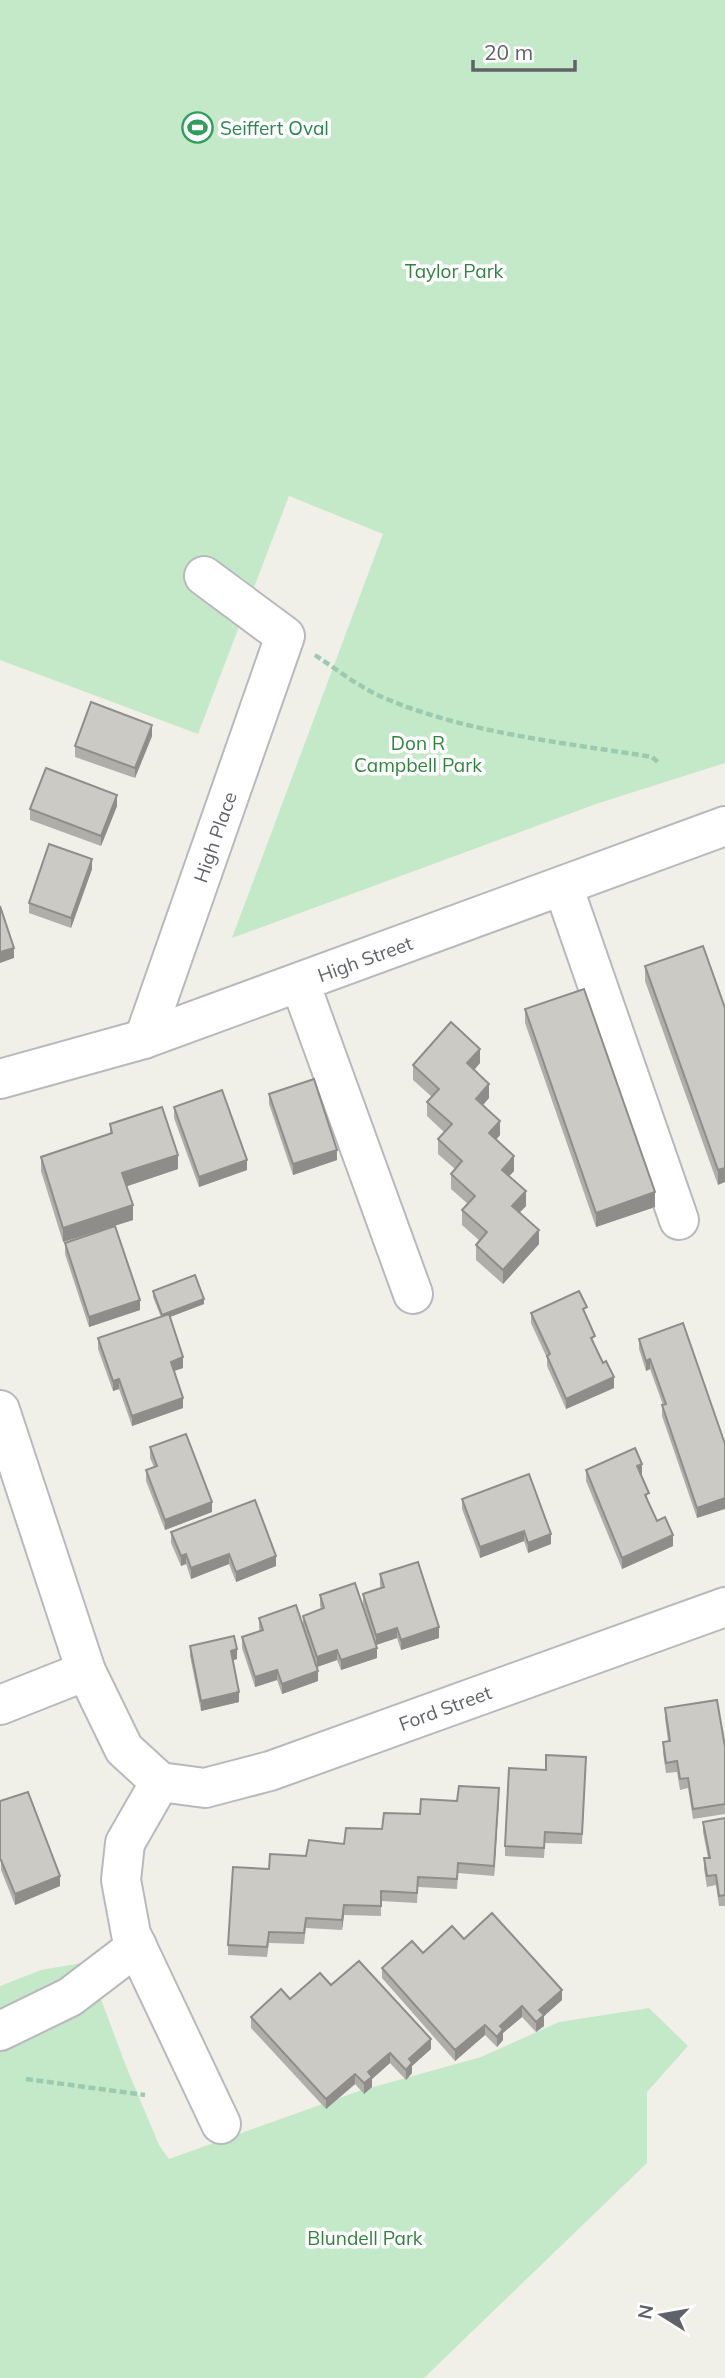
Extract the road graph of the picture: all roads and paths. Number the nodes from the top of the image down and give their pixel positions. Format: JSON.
{"nodes":[{"id":1,"x":204,"y":576,"type":"dead end"},
{"id":2,"x":285,"y":636,"type":"junction"},
{"id":3,"x":659,"y":763,"type":"dead end"},
{"id":4,"x":725,"y":826,"type":"edge"},
{"id":5,"x":563,"y":886,"type":"junction"},
{"id":6,"x":300,"y":983,"type":"junction"},
{"id":7,"x":144,"y":1039,"type":"junction"},
{"id":8,"x":0,"y":1079,"type":"edge"},
{"id":9,"x":680,"y":1220,"type":"dead end"},
{"id":10,"x":413,"y":1294,"type":"dead end"},
{"id":11,"x":0,"y":1410,"type":"edge"},
{"id":12,"x":725,"y":1607,"type":"edge"},
{"id":13,"x":86,"y":1671,"type":"junction"},
{"id":14,"x":0,"y":1705,"type":"edge"},
{"id":15,"x":160,"y":1782,"type":"junction"},
{"id":16,"x":137,"y":1946,"type":"junction"},
{"id":17,"x":0,"y":2031,"type":"edge"},
{"id":18,"x":26,"y":2079,"type":"dead end"},
{"id":19,"x":145,"y":2095,"type":"dead end"},
{"id":20,"x":221,"y":2124,"type":"dead end"}],
"edges":[{"from":1,"to":2,"type":"street"},
{"from":2,"to":3,"type":"path"},
{"from":2,"to":7,"type":"street","name":"High Place"},
{"from":4,"to":5,"type":"street","name":"High Street"},
{"from":5,"to":6,"type":"street","name":"High Street"},
{"from":5,"to":9,"type":"street"},
{"from":6,"to":7,"type":"street","name":"High Street"},
{"from":6,"to":10,"type":"street"},
{"from":7,"to":8,"type":"street","name":"High Street"},
{"from":11,"to":13,"type":"street"},
{"from":12,"to":15,"type":"street","name":"Ford Street"},
{"from":13,"to":14,"type":"street"},
{"from":13,"to":15,"type":"street"},
{"from":15,"to":16,"type":"street"},
{"from":16,"to":17,"type":"street"},
{"from":16,"to":20,"type":"street"},
{"from":18,"to":19,"type":"path"}]}
